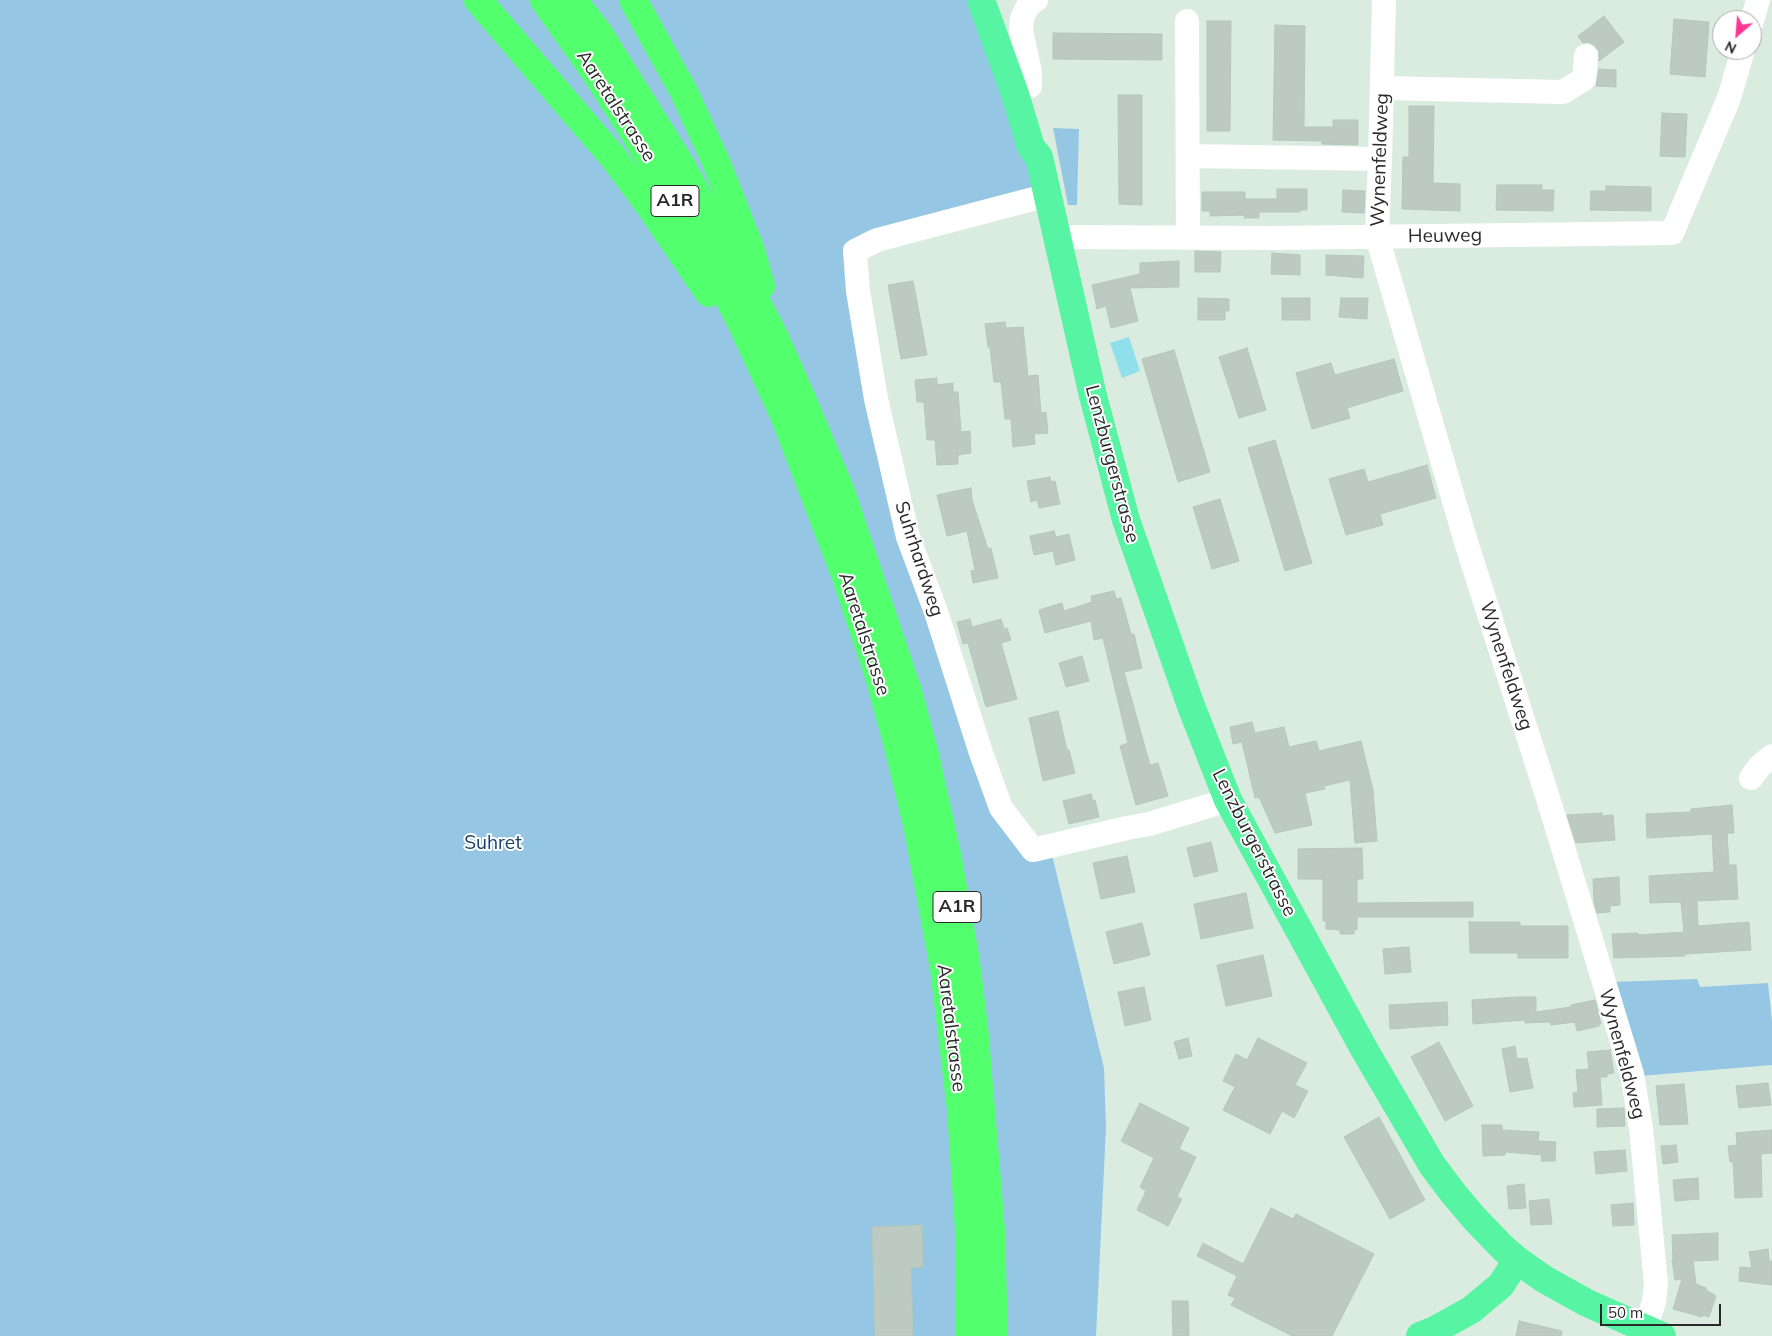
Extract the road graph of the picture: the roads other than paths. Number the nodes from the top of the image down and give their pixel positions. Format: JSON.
{"nodes":[{"id":1,"x":478,"y":0,"type":"edge"},
{"id":2,"x":544,"y":0,"type":"edge"},
{"id":3,"x":573,"y":0,"type":"edge"},
{"id":4,"x":633,"y":0,"type":"edge"},
{"id":5,"x":981,"y":0,"type":"edge"},
{"id":6,"x":1000,"y":0,"type":"edge"},
{"id":7,"x":1036,"y":0,"type":"edge"},
{"id":8,"x":1384,"y":0,"type":"edge"},
{"id":9,"x":1187,"y":21,"type":"dead end"},
{"id":10,"x":1586,"y":56,"type":"dead end"},
{"id":11,"x":1740,"y":60,"type":"edge"},
{"id":12,"x":1030,"y":86,"type":"junction"},
{"id":13,"x":1383,"y":88,"type":"junction"},
{"id":14,"x":1188,"y":156,"type":"junction"},
{"id":15,"x":1039,"y":157,"type":"junction"},
{"id":16,"x":1380,"y":159,"type":"junction"},
{"id":17,"x":1048,"y":195,"type":"junction"},
{"id":18,"x":1376,"y":236,"type":"junction"},
{"id":19,"x":1056,"y":237,"type":"junction"},
{"id":20,"x":1188,"y":238,"type":"junction"},
{"id":21,"x":775,"y":338,"type":"junction"},
{"id":22,"x":784,"y":414,"type":"junction"},
{"id":23,"x":1772,"y":756,"type":"edge"},
{"id":24,"x":1751,"y":778,"type":"dead end"},
{"id":25,"x":1228,"y":800,"type":"junction"},
{"id":26,"x":1517,"y":1260,"type":"junction"},
{"id":27,"x":1653,"y":1332,"type":"edge"},
{"id":28,"x":970,"y":1336,"type":"edge"},
{"id":29,"x":994,"y":1336,"type":"edge"},
{"id":30,"x":1420,"y":1336,"type":"edge"}],
"edges":[{"from":1,"to":22,"type":"highway"},
{"from":2,"to":22,"type":"highway","name":"Aaretalstrasse","number":"A1R"},
{"from":3,"to":21,"type":"highway","name":"Aaretalstrasse","number":"A1R"},
{"from":4,"to":21,"type":"highway"},
{"from":5,"to":15,"type":"main road","name":"Lenzburgerstrasse"},
{"from":6,"to":12,"type":"main road","name":"Lenzburgerstrasse"},
{"from":7,"to":12,"type":"street"},
{"from":8,"to":13,"type":"street","name":"Wynenfeldweg"},
{"from":9,"to":14,"type":"street"},
{"from":10,"to":13,"type":"street"},
{"from":11,"to":18,"type":"street","name":"Heuweg"},
{"from":12,"to":15,"type":"main road","name":"Lenzburgerstrasse"},
{"from":13,"to":16,"type":"street","name":"Wynenfeldweg"},
{"from":14,"to":16,"type":"street"},
{"from":14,"to":20,"type":"street"},
{"from":15,"to":17,"type":"main road","name":"Lenzburgerstrasse"},
{"from":16,"to":18,"type":"street","name":"Wynenfeldweg"},
{"from":17,"to":19,"type":"main road","name":"Lenzburgerstrasse"},
{"from":17,"to":25,"type":"street","name":"Suhrhardweg"},
{"from":18,"to":20,"type":"street","name":"Heuweg"},
{"from":18,"to":27,"type":"street","name":"Wynenfeldweg"},
{"from":19,"to":20,"type":"street","name":"Heuweg"},
{"from":19,"to":25,"type":"main road","name":"Lenzburgerstrasse"},
{"from":21,"to":29,"type":"highway","name":"Aaretalstrasse","number":"A1R"},
{"from":22,"to":28,"type":"highway","name":"Aaretalstrasse","number":"A1R"},
{"from":23,"to":24,"type":"street"},
{"from":25,"to":26,"type":"main road","name":"Lenzburgerstrasse"},
{"from":26,"to":27,"type":"main road","name":"Lenzburgerstrasse"},
{"from":26,"to":30,"type":"main road"}]}
